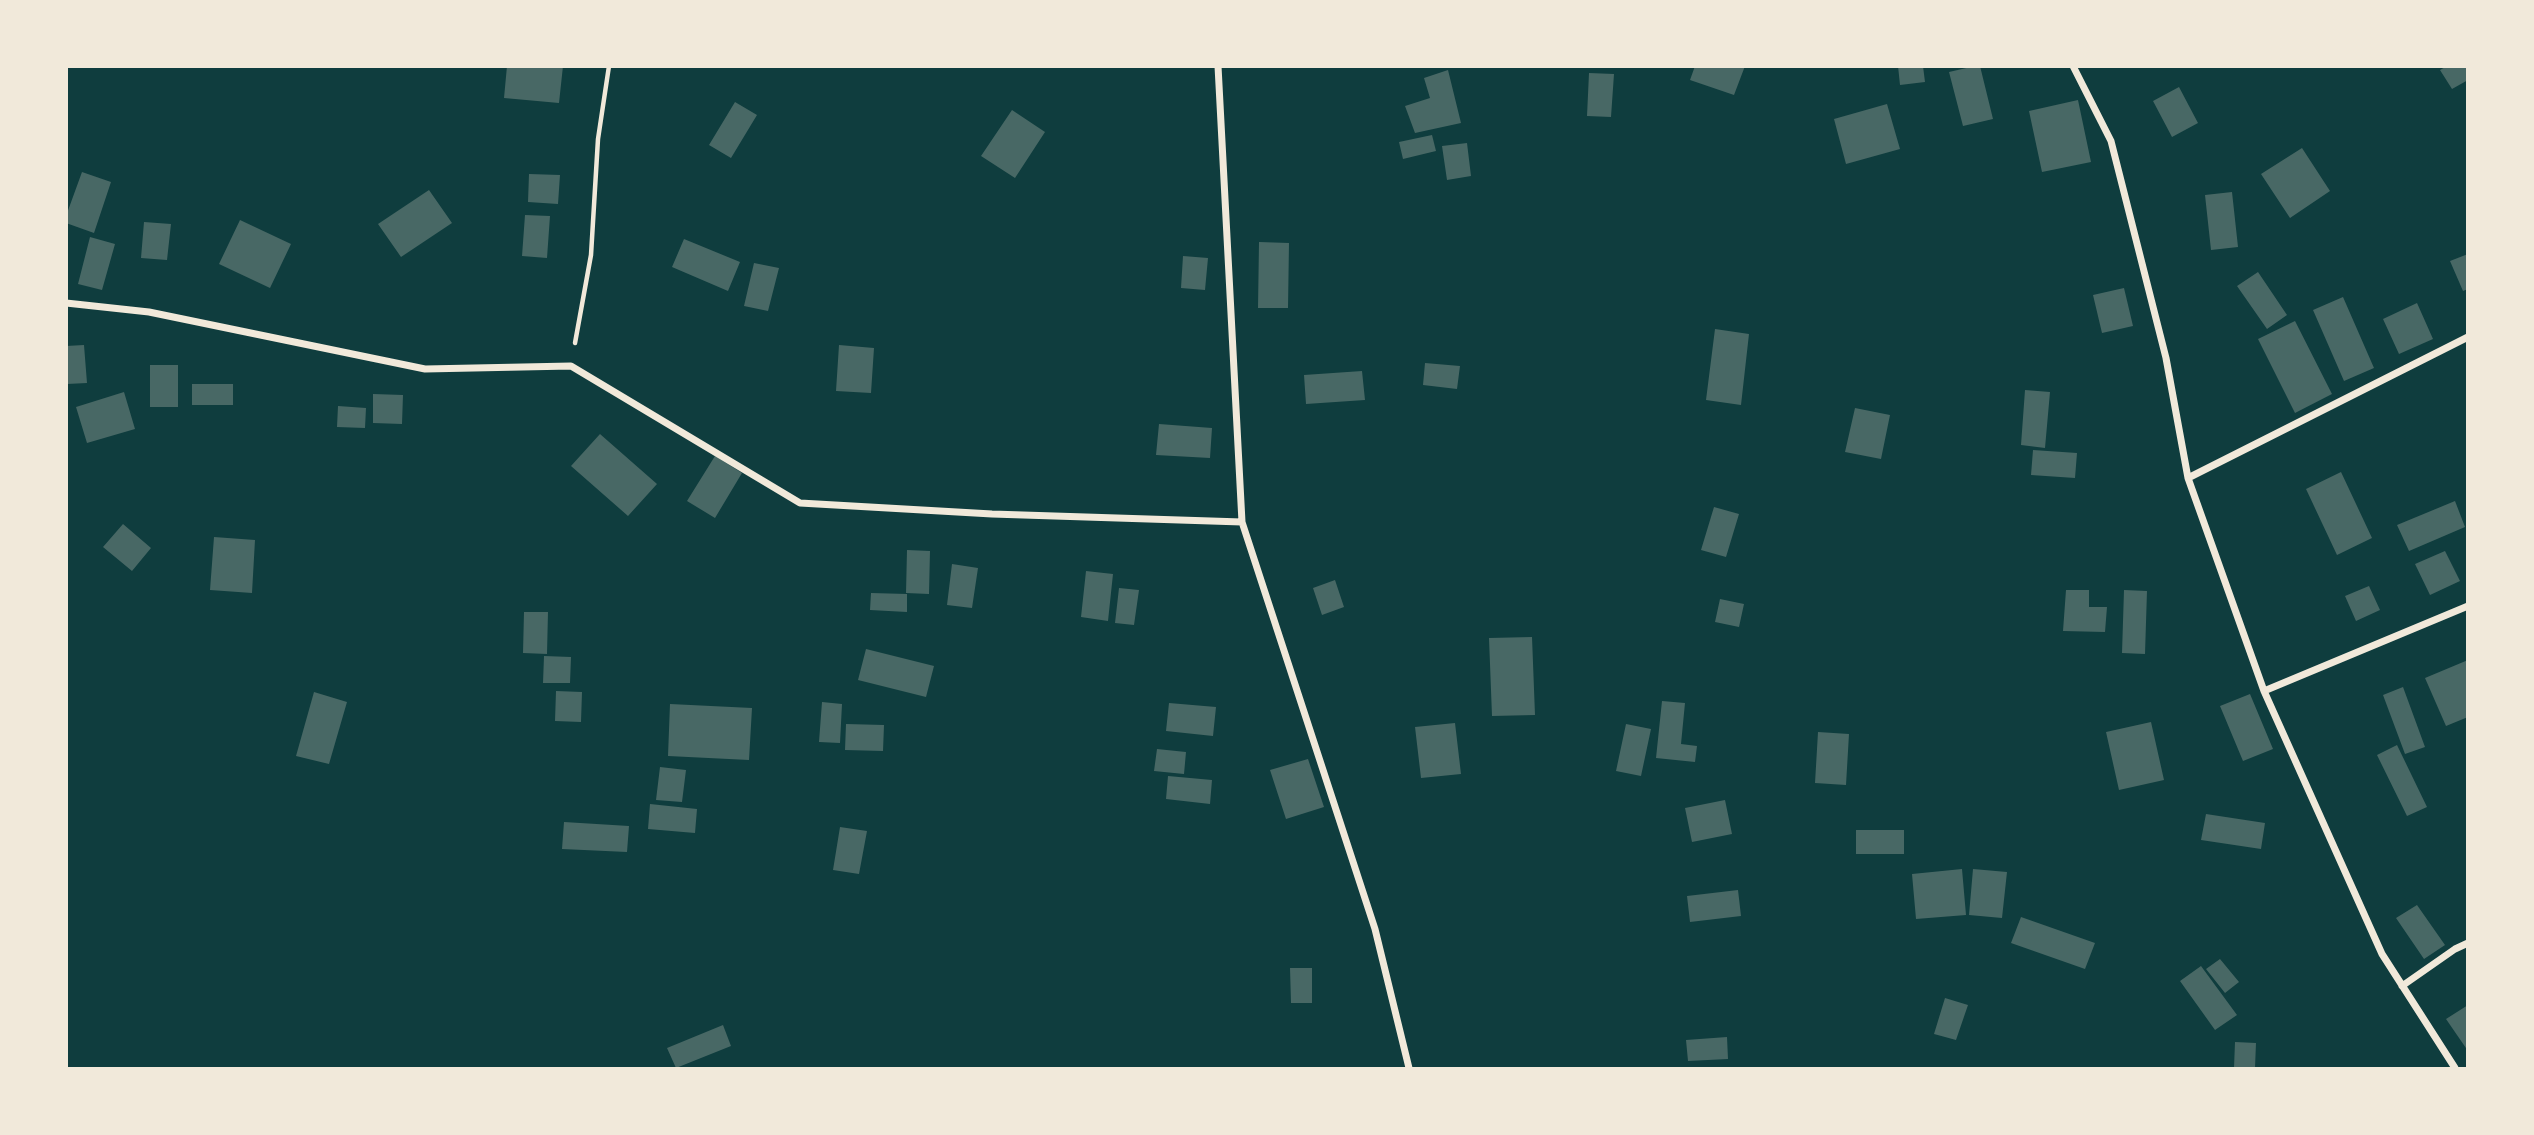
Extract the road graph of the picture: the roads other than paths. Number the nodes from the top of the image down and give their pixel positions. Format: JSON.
{"nodes":[{"id":1,"x":1218,"y":66,"type":"edge"},
{"id":2,"x":2073,"y":66,"type":"edge"},
{"id":3,"x":66,"y":303,"type":"edge"},
{"id":4,"x":2468,"y":337,"type":"edge"},
{"id":5,"x":2188,"y":478,"type":"junction"},
{"id":6,"x":1242,"y":522,"type":"junction"},
{"id":7,"x":2468,"y":606,"type":"edge"},
{"id":8,"x":2264,"y":691,"type":"junction"},
{"id":9,"x":2468,"y":943,"type":"edge"},
{"id":10,"x":2402,"y":986,"type":"junction"},
{"id":11,"x":1409,"y":1069,"type":"edge"},
{"id":12,"x":2455,"y":1069,"type":"edge"}],
"edges":[{"from":1,"to":6,"type":"street"},
{"from":2,"to":5,"type":"street"},
{"from":3,"to":6,"type":"street"},
{"from":4,"to":5,"type":"street"},
{"from":5,"to":8,"type":"street"},
{"from":6,"to":11,"type":"street"},
{"from":7,"to":8,"type":"street"},
{"from":8,"to":10,"type":"street"},
{"from":9,"to":10,"type":"street"},
{"from":10,"to":12,"type":"street"}]}
